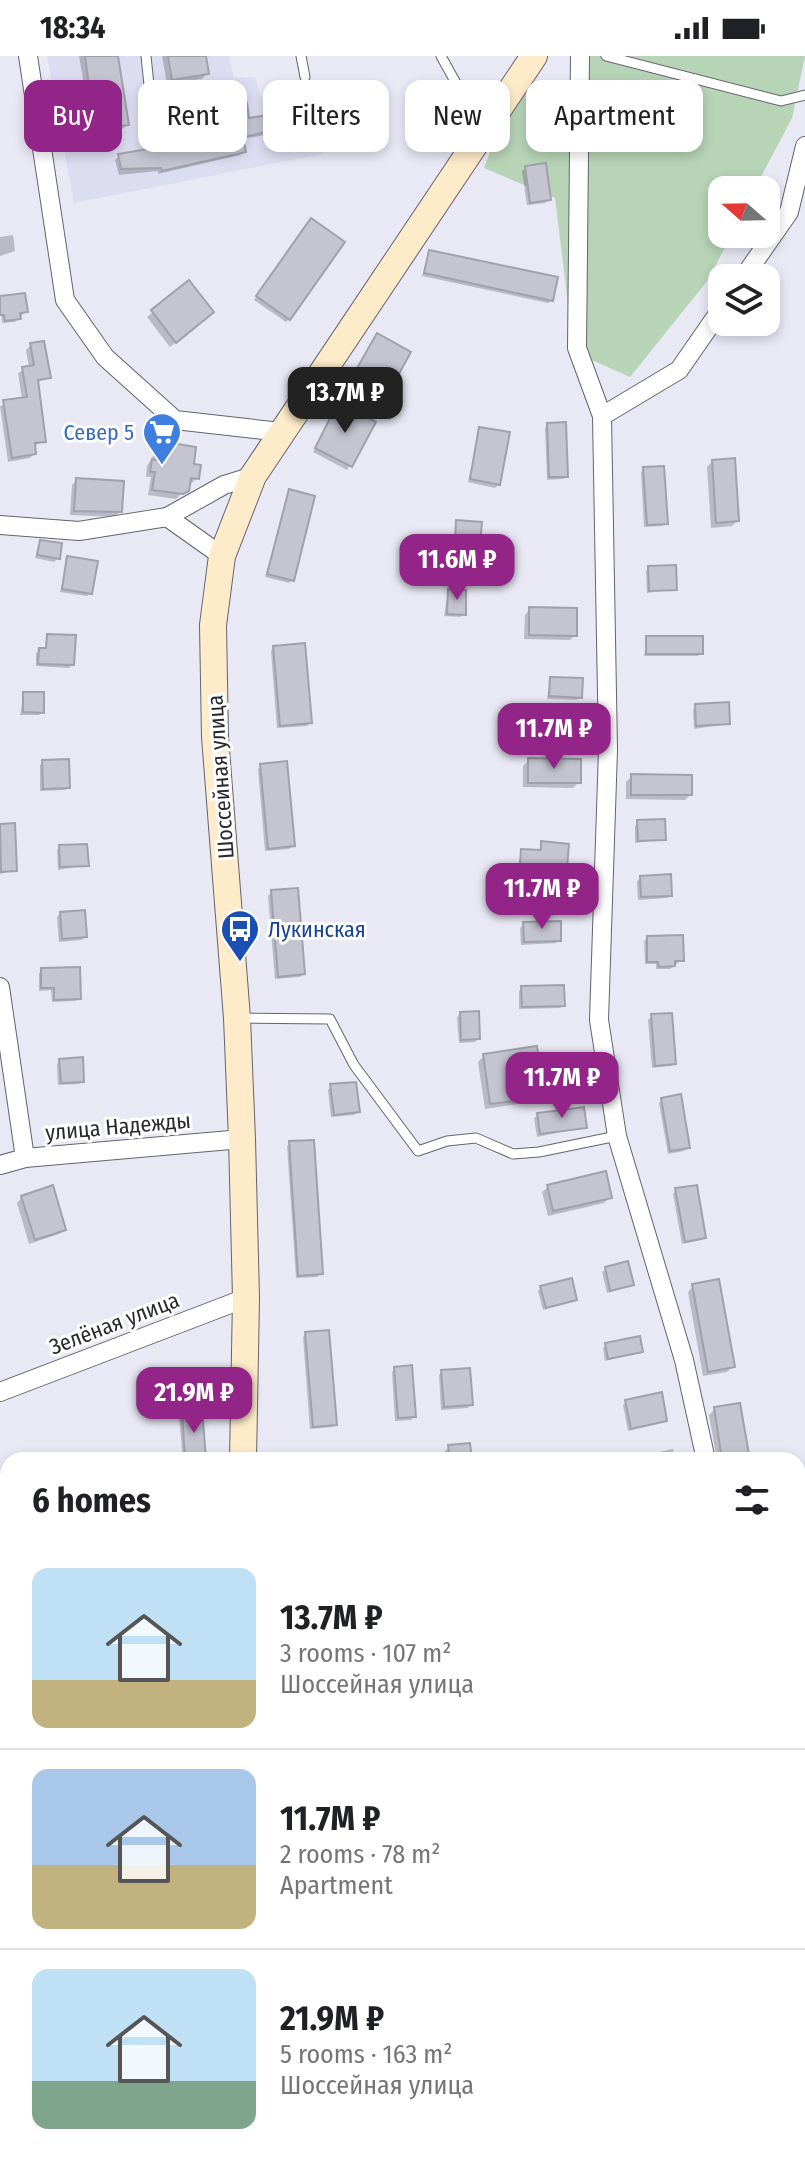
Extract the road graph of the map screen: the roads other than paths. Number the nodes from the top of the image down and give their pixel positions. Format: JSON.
{"nodes":[{"id":1,"x":28,"y":56,"type":"edge"},
{"id":2,"x":146,"y":56,"type":"edge"},
{"id":3,"x":301,"y":56,"type":"edge"},
{"id":4,"x":441,"y":56,"type":"edge"},
{"id":5,"x":534,"y":56,"type":"edge"},
{"id":6,"x":580,"y":56,"type":"edge"},
{"id":7,"x":606,"y":56,"type":"edge"},
{"id":8,"x":305,"y":77,"type":"dead end"},
{"id":9,"x":148,"y":80,"type":"edge"},
{"id":10,"x":454,"y":80,"type":"edge"},
{"id":11,"x":510,"y":91,"type":"edge"},
{"id":12,"x":805,"y":95,"type":"edge"},
{"id":13,"x":805,"y":146,"type":"edge"},
{"id":14,"x":470,"y":152,"type":"edge"},
{"id":15,"x":753,"y":264,"type":"edge"},
{"id":16,"x":708,"y":328,"type":"edge"},
{"id":17,"x":602,"y":416,"type":"junction"},
{"id":18,"x":281,"y":432,"type":"junction"},
{"id":19,"x":253,"y":476,"type":"junction"},
{"id":20,"x":167,"y":517,"type":"junction"},
{"id":21,"x":0,"y":525,"type":"edge"},
{"id":22,"x":222,"y":556,"type":"junction"},
{"id":23,"x":0,"y":987,"type":"edge"},
{"id":24,"x":237,"y":1018,"type":"junction"},
{"id":25,"x":617,"y":1136,"type":"junction"},
{"id":26,"x":242,"y":1139,"type":"junction"},
{"id":27,"x":25,"y":1158,"type":"junction"},
{"id":28,"x":0,"y":1165,"type":"edge"},
{"id":29,"x":246,"y":1298,"type":"junction"},
{"id":30,"x":0,"y":1392,"type":"edge"},
{"id":31,"x":243,"y":1452,"type":"edge"},
{"id":32,"x":704,"y":1452,"type":"edge"}],
"edges":[{"from":1,"to":18,"type":"street"},
{"from":2,"to":9,"type":"lane"},
{"from":3,"to":8,"type":"lane"},
{"from":4,"to":10,"type":"lane"},
{"from":5,"to":11,"type":"main road","name":"Шоссейная улица"},
{"from":6,"to":17,"type":"street"},
{"from":7,"to":12,"type":"lane"},
{"from":13,"to":15,"type":"street"},
{"from":14,"to":18,"type":"main road","name":"Шоссейная улица"},
{"from":16,"to":17,"type":"street"},
{"from":17,"to":25,"type":"street"},
{"from":18,"to":19,"type":"main road","name":"Шоссейная улица"},
{"from":19,"to":20,"type":"street"},
{"from":19,"to":22,"type":"main road","name":"Шоссейная улица"},
{"from":20,"to":21,"type":"street"},
{"from":20,"to":22,"type":"street"},
{"from":22,"to":24,"type":"main road","name":"Шоссейная улица"},
{"from":23,"to":27,"type":"street"},
{"from":24,"to":25,"type":"lane"},
{"from":24,"to":26,"type":"main road","name":"Шоссейная улица"},
{"from":25,"to":32,"type":"street"},
{"from":26,"to":27,"type":"street","name":"улица Надежды"},
{"from":26,"to":29,"type":"main road","name":"Шоссейная улица"},
{"from":27,"to":28,"type":"street","name":"улица Надежды"},
{"from":29,"to":30,"type":"street","name":"Зелёная улица"},
{"from":29,"to":31,"type":"main road","name":"Шоссейная улица"}]}
